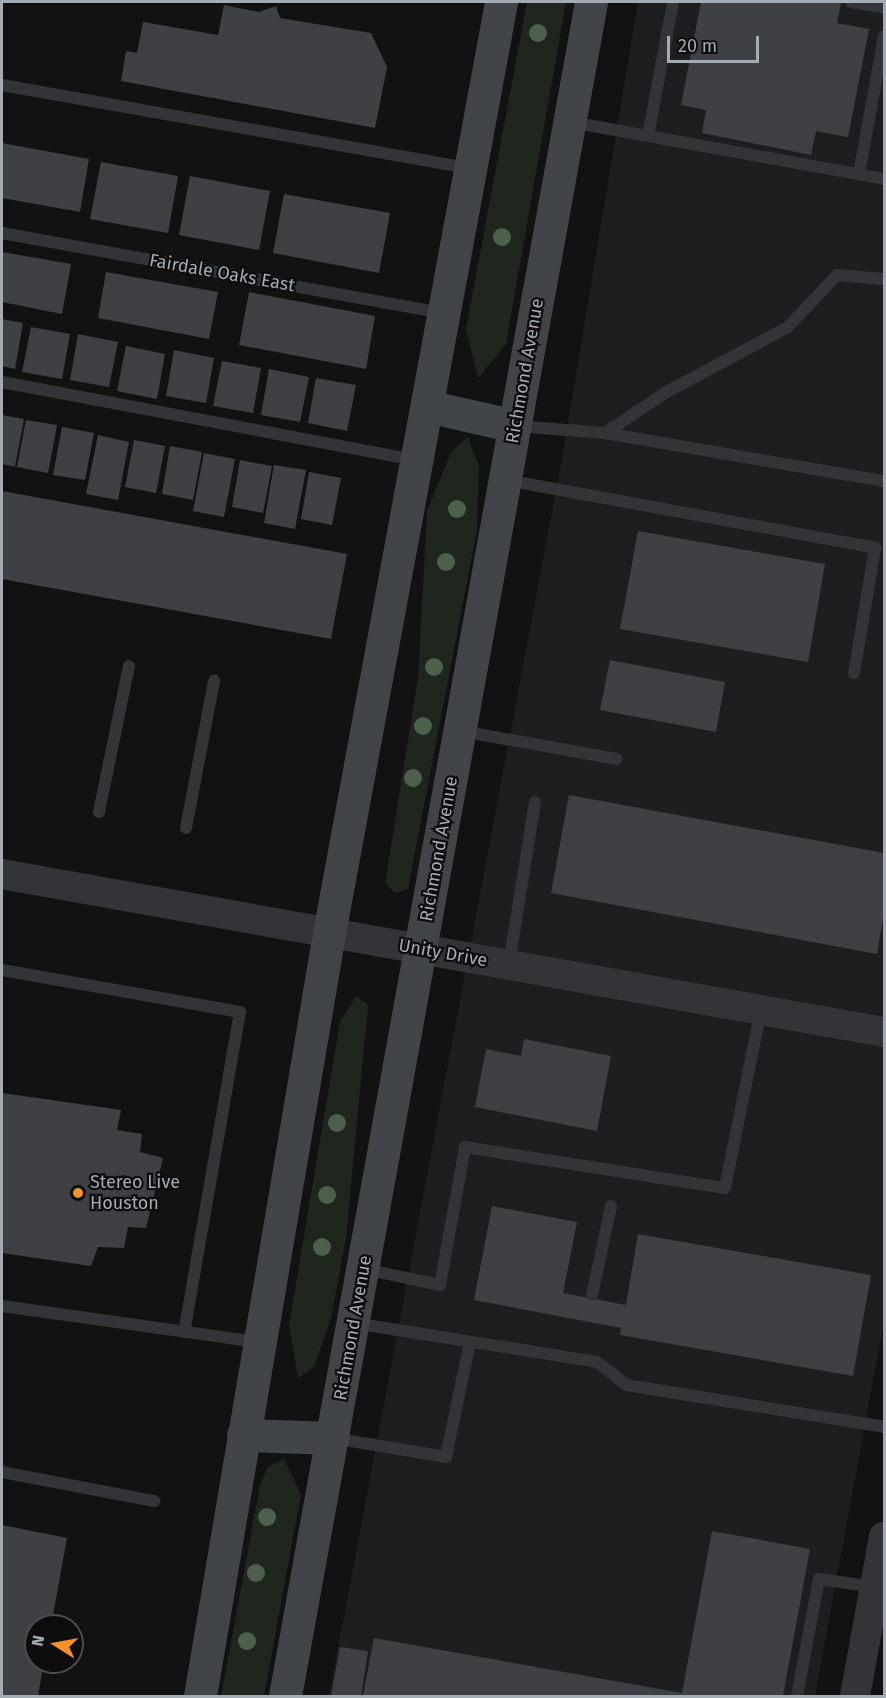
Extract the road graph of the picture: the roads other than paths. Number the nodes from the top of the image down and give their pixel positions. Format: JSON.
{"nodes":[{"id":1,"x":501,"y":2,"type":"edge"},
{"id":2,"x":591,"y":2,"type":"edge"},
{"id":3,"x":673,"y":2,"type":"edge"},
{"id":4,"x":851,"y":2,"type":"edge"},
{"id":5,"x":885,"y":8,"type":"edge"},
{"id":6,"x":885,"y":36,"type":"edge"},
{"id":7,"x":2,"y":85,"type":"edge"},
{"id":8,"x":570,"y":122,"type":"junction"},
{"id":9,"x":648,"y":136,"type":"junction"},
{"id":10,"x":471,"y":168,"type":"junction"},
{"id":11,"x":859,"y":174,"type":"junction"},
{"id":12,"x":885,"y":178,"type":"edge"},
{"id":13,"x":2,"y":233,"type":"edge"},
{"id":14,"x":885,"y":279,"type":"edge"},
{"id":15,"x":443,"y":313,"type":"junction"},
{"id":16,"x":2,"y":381,"type":"edge"},
{"id":17,"x":427,"y":406,"type":"junction"},
{"id":18,"x":515,"y":426,"type":"junction"},
{"id":19,"x":605,"y":433,"type":"junction"},
{"id":20,"x":417,"y":460,"type":"junction"},
{"id":21,"x":505,"y":480,"type":"junction"},
{"id":22,"x":885,"y":481,"type":"edge"},
{"id":23,"x":129,"y":666,"type":"dead end"},
{"id":24,"x":854,"y":673,"type":"dead end"},
{"id":25,"x":214,"y":681,"type":"dead end"},
{"id":26,"x":460,"y":731,"type":"junction"},
{"id":27,"x":616,"y":759,"type":"dead end"},
{"id":28,"x":535,"y":802,"type":"dead end"},
{"id":29,"x":99,"y":812,"type":"dead end"},
{"id":30,"x":186,"y":828,"type":"dead end"},
{"id":31,"x":2,"y":874,"type":"edge"},
{"id":32,"x":329,"y":933,"type":"junction"},
{"id":33,"x":421,"y":949,"type":"junction"},
{"id":34,"x":508,"y":965,"type":"junction"},
{"id":35,"x":2,"y":970,"type":"edge"},
{"id":36,"x":761,"y":1010,"type":"junction"},
{"id":37,"x":885,"y":1032,"type":"edge"},
{"id":38,"x":611,"y":1206,"type":"dead end"},
{"id":39,"x":364,"y":1269,"type":"junction"},
{"id":40,"x":592,"y":1295,"type":"dead end"},
{"id":41,"x":2,"y":1306,"type":"edge"},
{"id":42,"x":354,"y":1323,"type":"junction"},
{"id":43,"x":184,"y":1332,"type":"junction"},
{"id":44,"x":259,"y":1342,"type":"junction"},
{"id":45,"x":470,"y":1342,"type":"junction"},
{"id":46,"x":885,"y":1427,"type":"edge"},
{"id":47,"x":243,"y":1435,"type":"junction"},
{"id":48,"x":333,"y":1438,"type":"junction"},
{"id":49,"x":2,"y":1472,"type":"edge"},
{"id":50,"x":154,"y":1501,"type":"dead end"},
{"id":51,"x":885,"y":1537,"type":"edge"},
{"id":52,"x":875,"y":1587,"type":"junction"},
{"id":53,"x":200,"y":1696,"type":"edge"},
{"id":54,"x":285,"y":1696,"type":"edge"},
{"id":55,"x":797,"y":1696,"type":"edge"},
{"id":56,"x":855,"y":1696,"type":"edge"}],
"edges":[{"from":1,"to":10,"type":"main road"},
{"from":2,"to":8,"type":"main road","name":"Richmond Avenue"},
{"from":3,"to":9,"type":"lane"},
{"from":4,"to":5,"type":"lane"},
{"from":6,"to":11,"type":"lane"},
{"from":7,"to":10,"type":"lane"},
{"from":8,"to":9,"type":"lane"},
{"from":8,"to":18,"type":"main road","name":"Richmond Avenue"},
{"from":9,"to":11,"type":"lane"},
{"from":10,"to":15,"type":"main road"},
{"from":11,"to":12,"type":"lane"},
{"from":13,"to":15,"type":"lane","name":"Fairdale Oaks East"},
{"from":14,"to":19,"type":"lane"},
{"from":15,"to":17,"type":"main road"},
{"from":16,"to":20,"type":"lane"},
{"from":17,"to":18,"type":"main road"},
{"from":17,"to":20,"type":"main road"},
{"from":18,"to":19,"type":"lane"},
{"from":18,"to":21,"type":"main road","name":"Richmond Avenue"},
{"from":19,"to":22,"type":"lane"},
{"from":20,"to":32,"type":"main road"},
{"from":21,"to":24,"type":"lane"},
{"from":21,"to":26,"type":"main road","name":"Richmond Avenue"},
{"from":23,"to":29,"type":"lane"},
{"from":25,"to":30,"type":"lane"},
{"from":26,"to":27,"type":"lane"},
{"from":26,"to":33,"type":"main road","name":"Richmond Avenue"},
{"from":28,"to":34,"type":"lane"},
{"from":31,"to":32,"type":"street","name":"Unity Drive"},
{"from":32,"to":33,"type":"street","name":"Unity Drive"},
{"from":32,"to":44,"type":"main road"},
{"from":33,"to":34,"type":"street","name":"Unity Drive"},
{"from":33,"to":39,"type":"main road","name":"Richmond Avenue"},
{"from":34,"to":36,"type":"street","name":"Unity Drive"},
{"from":35,"to":43,"type":"lane"},
{"from":36,"to":37,"type":"street","name":"Unity Drive"},
{"from":36,"to":39,"type":"lane"},
{"from":38,"to":40,"type":"lane"},
{"from":39,"to":42,"type":"main road","name":"Richmond Avenue"},
{"from":41,"to":43,"type":"lane"},
{"from":42,"to":45,"type":"lane"},
{"from":42,"to":48,"type":"main road","name":"Richmond Avenue"},
{"from":43,"to":44,"type":"lane"},
{"from":44,"to":47,"type":"main road"},
{"from":45,"to":46,"type":"lane"},
{"from":45,"to":48,"type":"lane"},
{"from":47,"to":48,"type":"main road"},
{"from":47,"to":53,"type":"main road"},
{"from":48,"to":54,"type":"main road","name":"Richmond Avenue"},
{"from":49,"to":50,"type":"lane"},
{"from":51,"to":52,"type":"street"},
{"from":52,"to":55,"type":"lane"},
{"from":52,"to":56,"type":"street"}]}
